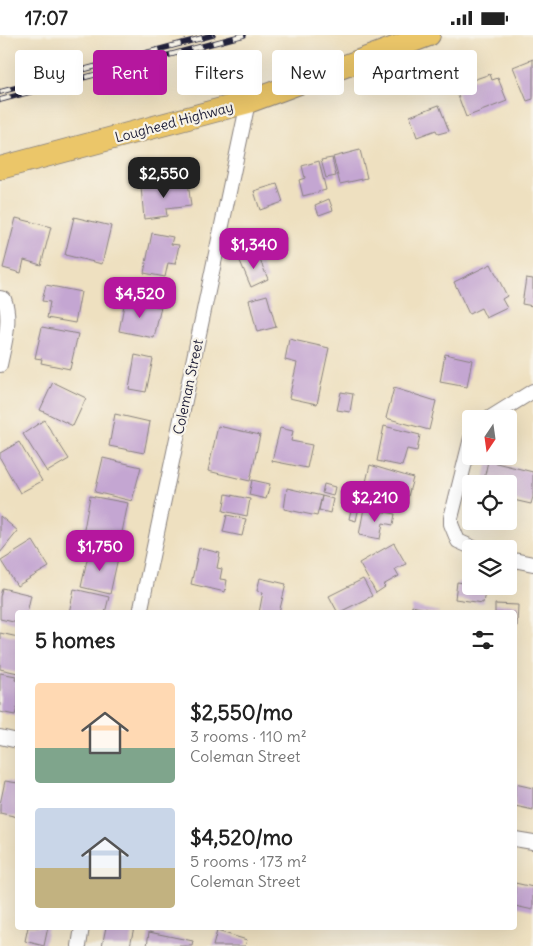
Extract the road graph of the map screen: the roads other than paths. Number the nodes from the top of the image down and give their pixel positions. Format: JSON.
{"nodes":[{"id":1,"x":429,"y":35,"type":"edge"},
{"id":2,"x":248,"y":102,"type":"junction"},
{"id":3,"x":0,"y":168,"type":"edge"},
{"id":4,"x":0,"y":298,"type":"edge"},
{"id":5,"x":0,"y":365,"type":"edge"},
{"id":6,"x":533,"y":391,"type":"edge"},
{"id":7,"x":502,"y":410,"type":"edge"},
{"id":8,"x":464,"y":465,"type":"edge"},
{"id":9,"x":462,"y":543,"type":"edge"},
{"id":10,"x":517,"y":561,"type":"edge"},
{"id":11,"x":533,"y":564,"type":"edge"},
{"id":12,"x":141,"y":610,"type":"edge"},
{"id":13,"x":0,"y":737,"type":"edge"},
{"id":14,"x":15,"y":740,"type":"edge"},
{"id":15,"x":517,"y":839,"type":"edge"},
{"id":16,"x":533,"y":842,"type":"edge"},
{"id":17,"x":82,"y":930,"type":"edge"},
{"id":18,"x":79,"y":946,"type":"edge"}],
"edges":[{"from":1,"to":2,"type":"main road","name":"Lougheed Highway"},
{"from":2,"to":3,"type":"main road","name":"Lougheed Highway"},
{"from":2,"to":12,"type":"street","name":"Coleman Street"},
{"from":4,"to":5,"type":"street"},
{"from":6,"to":7,"type":"street"},
{"from":8,"to":9,"type":"street"},
{"from":10,"to":11,"type":"street"},
{"from":13,"to":14,"type":"street"},
{"from":15,"to":16,"type":"street"},
{"from":17,"to":18,"type":"street"}]}
